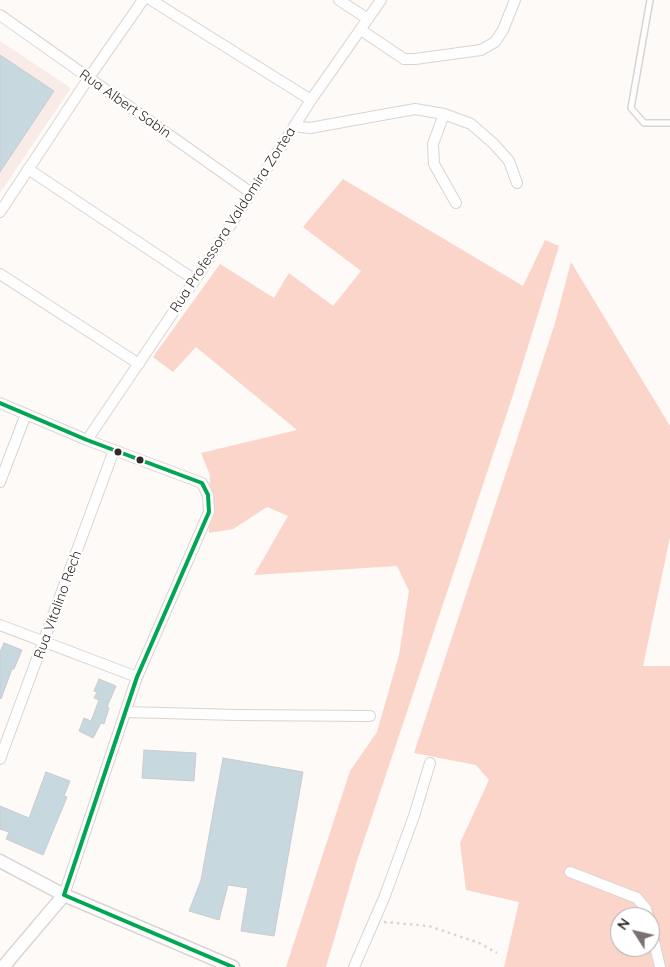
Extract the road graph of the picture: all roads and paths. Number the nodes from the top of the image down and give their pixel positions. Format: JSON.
{"nodes":[{"id":1,"x":143,"y":0,"type":"edge"},
{"id":2,"x":151,"y":0,"type":"edge"},
{"id":3,"x":338,"y":0,"type":"edge"},
{"id":4,"x":380,"y":0,"type":"edge"},
{"id":5,"x":515,"y":0,"type":"edge"},
{"id":6,"x":650,"y":0,"type":"edge"},
{"id":7,"x":0,"y":15,"type":"edge"},
{"id":8,"x":368,"y":19,"type":"junction"},
{"id":9,"x":361,"y":30,"type":"junction"},
{"id":10,"x":88,"y":79,"type":"junction"},
{"id":11,"x":311,"y":100,"type":"junction"},
{"id":12,"x":444,"y":114,"type":"junction"},
{"id":13,"x":670,"y":123,"type":"edge"},
{"id":14,"x":294,"y":126,"type":"junction"},
{"id":15,"x":28,"y":169,"type":"junction"},
{"id":16,"x":517,"y":184,"type":"dead end"},
{"id":17,"x":250,"y":192,"type":"junction"},
{"id":18,"x":456,"y":203,"type":"dead end"},
{"id":19,"x":0,"y":212,"type":"edge"},
{"id":20,"x":0,"y":274,"type":"edge"},
{"id":21,"x":195,"y":280,"type":"junction"},
{"id":22,"x":139,"y":364,"type":"junction"},
{"id":23,"x":0,"y":403,"type":"edge"},
{"id":24,"x":26,"y":414,"type":"junction"},
{"id":25,"x":87,"y":440,"type":"junction"},
{"id":26,"x":114,"y":450,"type":"junction"},
{"id":27,"x":0,"y":482,"type":"edge"},
{"id":28,"x":0,"y":625,"type":"edge"},
{"id":29,"x":44,"y":643,"type":"junction"},
{"id":30,"x":137,"y":677,"type":"junction"},
{"id":31,"x":126,"y":712,"type":"junction"},
{"id":32,"x":370,"y":716,"type":"dead end"},
{"id":33,"x":0,"y":759,"type":"edge"},
{"id":34,"x":430,"y":763,"type":"dead end"},
{"id":35,"x":0,"y":861,"type":"edge"},
{"id":36,"x":570,"y":872,"type":"dead end"},
{"id":37,"x":64,"y":895,"type":"junction"},
{"id":38,"x":644,"y":907,"type":"edge"},
{"id":39,"x":375,"y":921,"type":"junction"},
{"id":40,"x":497,"y":953,"type":"dead end"},
{"id":41,"x":3,"y":967,"type":"edge"},
{"id":42,"x":233,"y":967,"type":"edge"},
{"id":43,"x":354,"y":967,"type":"edge"}],
"edges":[{"from":1,"to":10,"type":"street"},
{"from":2,"to":11,"type":"street"},
{"from":3,"to":8,"type":"street"},
{"from":4,"to":8,"type":"street","name":"Rua Professora Valdomira Zortea"},
{"from":5,"to":9,"type":"street"},
{"from":6,"to":13,"type":"lane"},
{"from":7,"to":10,"type":"street","name":"Rua Albert Sabin"},
{"from":8,"to":9,"type":"street","name":"Rua Professora Valdomira Zortea"},
{"from":9,"to":11,"type":"street","name":"Rua Professora Valdomira Zortea"},
{"from":10,"to":15,"type":"street"},
{"from":10,"to":17,"type":"street","name":"Rua Albert Sabin"},
{"from":11,"to":14,"type":"street","name":"Rua Professora Valdomira Zortea"},
{"from":12,"to":14,"type":"street"},
{"from":12,"to":16,"type":"street"},
{"from":12,"to":18,"type":"street"},
{"from":14,"to":17,"type":"street","name":"Rua Professora Valdomira Zortea"},
{"from":15,"to":19,"type":"street"},
{"from":15,"to":21,"type":"street"},
{"from":17,"to":21,"type":"street","name":"Rua Professora Valdomira Zortea"},
{"from":20,"to":22,"type":"street"},
{"from":21,"to":22,"type":"street","name":"Rua Professora Valdomira Zortea"},
{"from":22,"to":25,"type":"street","name":"Rua Professora Valdomira Zortea"},
{"from":23,"to":24,"type":"street"},
{"from":24,"to":25,"type":"street"},
{"from":24,"to":27,"type":"street"},
{"from":25,"to":26,"type":"street"},
{"from":26,"to":29,"type":"street","name":"Rua Vitalino Rech"},
{"from":26,"to":30,"type":"street"},
{"from":28,"to":29,"type":"street"},
{"from":29,"to":30,"type":"street"},
{"from":29,"to":33,"type":"street","name":"Rua Vitalino Rech"},
{"from":30,"to":31,"type":"street"},
{"from":31,"to":32,"type":"street"},
{"from":31,"to":37,"type":"street"},
{"from":34,"to":39,"type":"street"},
{"from":35,"to":37,"type":"street"},
{"from":36,"to":38,"type":"street"},
{"from":37,"to":41,"type":"street"},
{"from":37,"to":42,"type":"street"},
{"from":39,"to":40,"type":"path"},
{"from":39,"to":43,"type":"street"}]}
